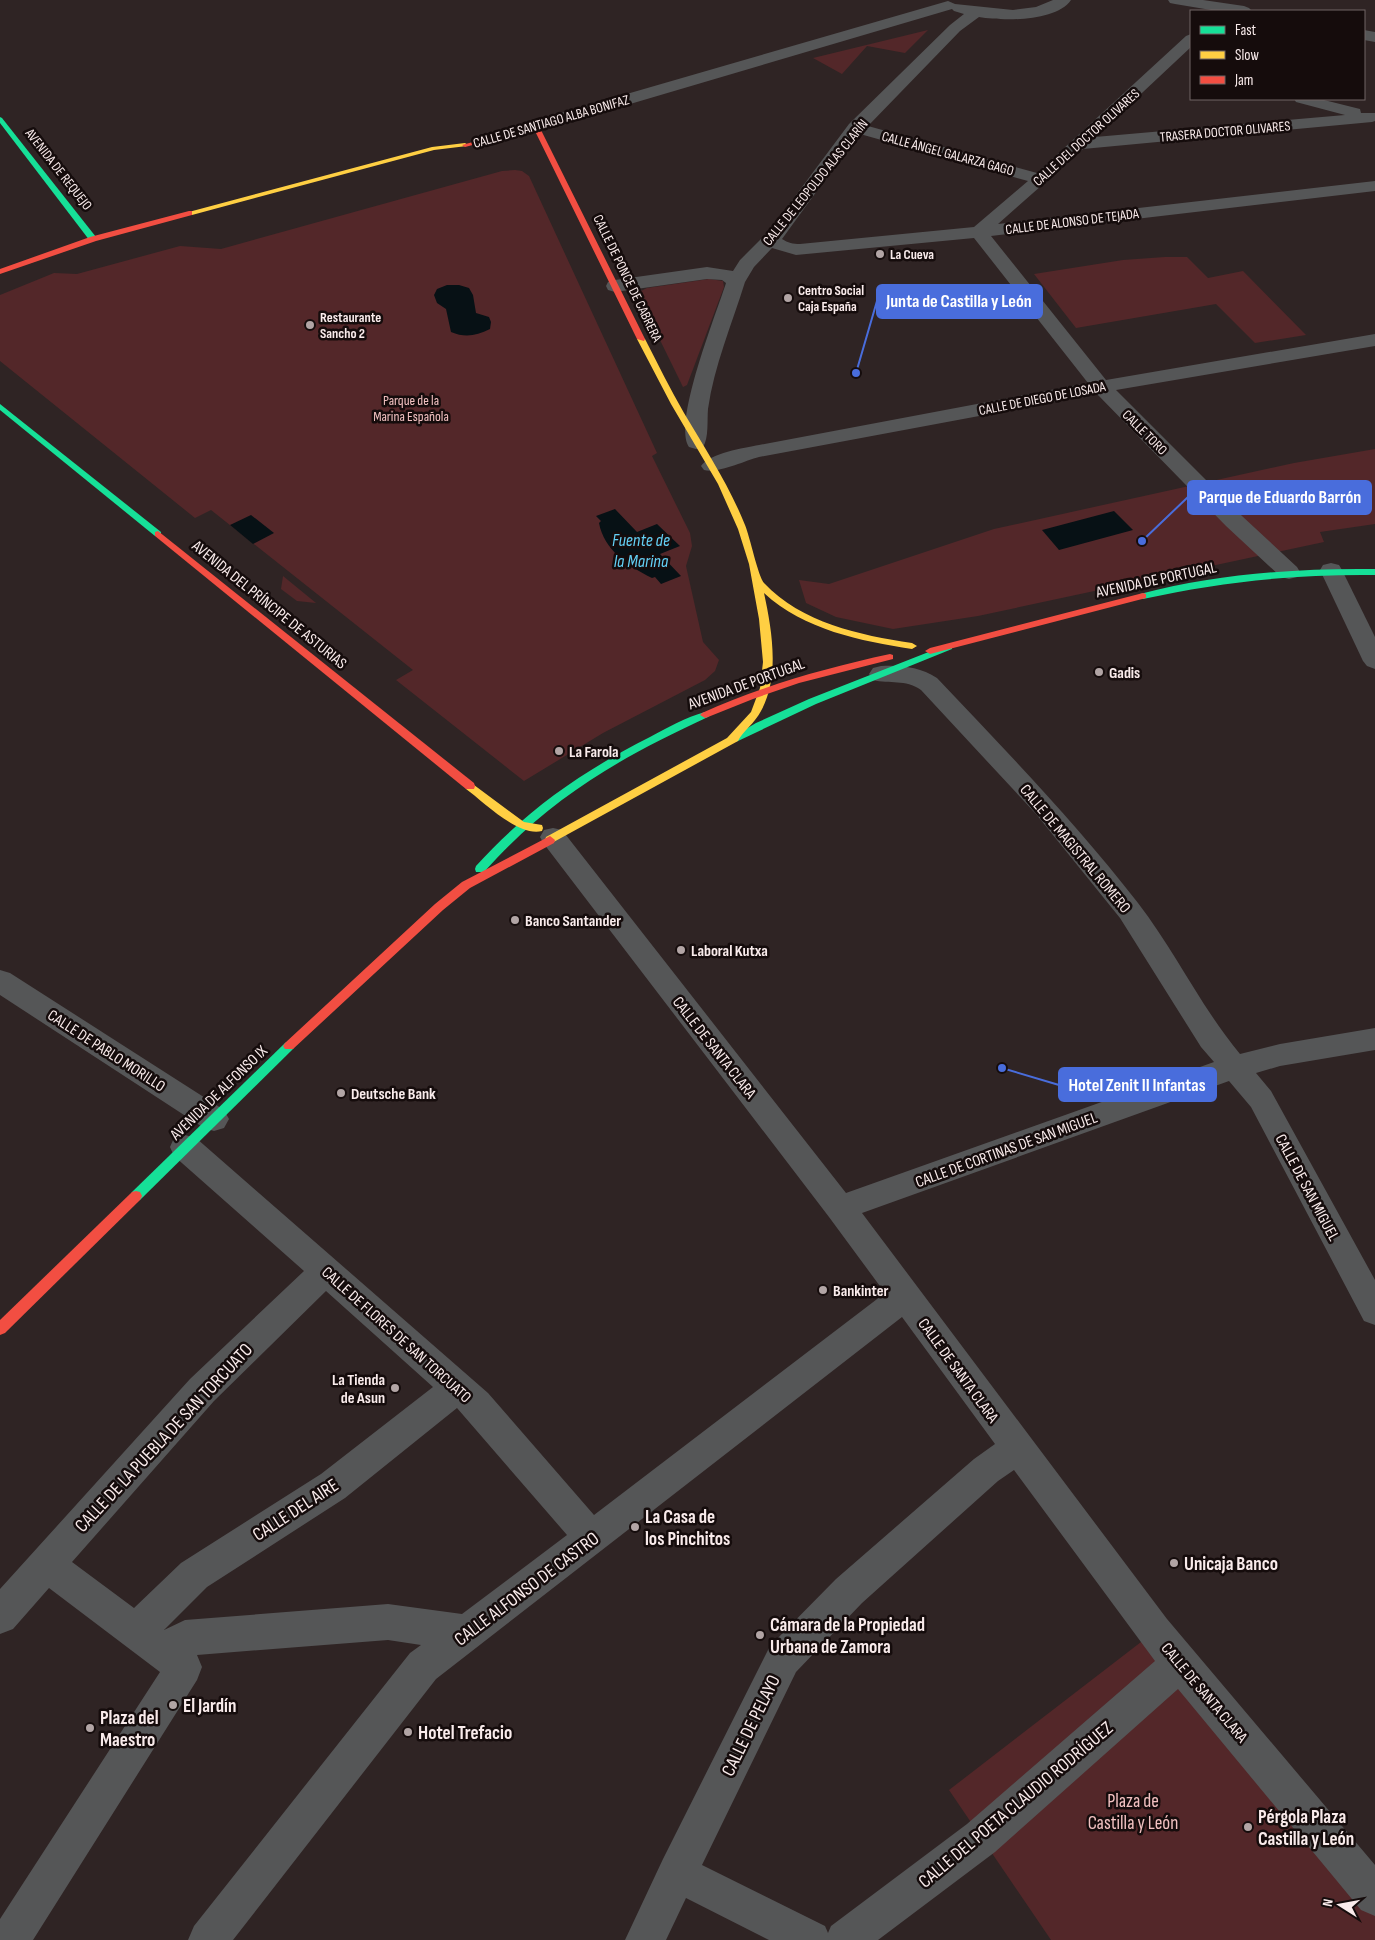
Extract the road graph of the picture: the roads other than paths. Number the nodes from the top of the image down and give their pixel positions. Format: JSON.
{"nodes":[{"id":1,"x":1064,"y":0,"type":"edge"},
{"id":2,"x":1175,"y":0,"type":"edge"},
{"id":3,"x":944,"y":2,"type":"edge"},
{"id":4,"x":1226,"y":6,"type":"edge"},
{"id":5,"x":1240,"y":10,"type":"edge"},
{"id":6,"x":976,"y":12,"type":"junction"},
{"id":7,"x":1190,"y":41,"type":"edge"},
{"id":8,"x":1306,"y":100,"type":"edge"},
{"id":9,"x":1374,"y":117,"type":"edge"},
{"id":10,"x":0,"y":118,"type":"edge"},
{"id":11,"x":536,"y":126,"type":"junction"},
{"id":12,"x":855,"y":128,"type":"junction"},
{"id":13,"x":1077,"y":144,"type":"junction"},
{"id":14,"x":1040,"y":179,"type":"junction"},
{"id":15,"x":1375,"y":186,"type":"edge"},
{"id":16,"x":979,"y":232,"type":"junction"},
{"id":17,"x":93,"y":239,"type":"junction"},
{"id":18,"x":772,"y":239,"type":"junction"},
{"id":19,"x":0,"y":272,"type":"edge"},
{"id":20,"x":736,"y":282,"type":"junction"},
{"id":21,"x":615,"y":286,"type":"junction"},
{"id":22,"x":1375,"y":340,"type":"edge"},
{"id":23,"x":1101,"y":387,"type":"junction"},
{"id":24,"x":0,"y":406,"type":"edge"},
{"id":25,"x":696,"y":442,"type":"junction"},
{"id":26,"x":711,"y":466,"type":"junction"},
{"id":27,"x":1331,"y":570,"type":"junction"},
{"id":28,"x":1289,"y":572,"type":"junction"},
{"id":29,"x":1375,"y":572,"type":"edge"},
{"id":30,"x":756,"y":580,"type":"junction"},
{"id":31,"x":949,"y":647,"type":"junction"},
{"id":32,"x":1375,"y":661,"type":"edge"},
{"id":33,"x":881,"y":674,"type":"junction"},
{"id":34,"x":766,"y":689,"type":"junction"},
{"id":35,"x":732,"y":739,"type":"junction"},
{"id":36,"x":521,"y":825,"type":"junction"},
{"id":37,"x":567,"y":830,"type":"junction"},
{"id":38,"x":466,"y":885,"type":"junction"},
{"id":39,"x":0,"y":981,"type":"edge"},
{"id":40,"x":1375,"y":1039,"type":"edge"},
{"id":41,"x":1234,"y":1067,"type":"junction"},
{"id":42,"x":214,"y":1119,"type":"junction"},
{"id":43,"x":185,"y":1147,"type":"junction"},
{"id":44,"x":840,"y":1208,"type":"junction"},
{"id":45,"x":326,"y":1270,"type":"junction"},
{"id":46,"x":905,"y":1296,"type":"junction"},
{"id":47,"x":1375,"y":1311,"type":"edge"},
{"id":48,"x":0,"y":1329,"type":"edge"},
{"id":49,"x":457,"y":1388,"type":"junction"},
{"id":50,"x":1017,"y":1449,"type":"junction"},
{"id":51,"x":592,"y":1538,"type":"junction"},
{"id":52,"x":46,"y":1565,"type":"junction"},
{"id":53,"x":0,"y":1616,"type":"edge"},
{"id":54,"x":467,"y":1633,"type":"junction"},
{"id":55,"x":151,"y":1643,"type":"junction"},
{"id":56,"x":1180,"y":1663,"type":"junction"},
{"id":57,"x":678,"y":1873,"type":"junction"},
{"id":58,"x":1375,"y":1896,"type":"edge"},
{"id":59,"x":10,"y":1940,"type":"edge"},
{"id":60,"x":208,"y":1940,"type":"edge"},
{"id":61,"x":645,"y":1940,"type":"edge"},
{"id":62,"x":811,"y":1940,"type":"edge"},
{"id":63,"x":845,"y":1940,"type":"edge"}],
"edges":[{"from":1,"to":6,"type":"street"},
{"from":2,"to":4,"type":"street"},
{"from":3,"to":6,"type":"street"},
{"from":3,"to":11,"type":"street","name":"CALLE DE SANTIAGO ALBA BONIFAZ"},
{"from":4,"to":5,"type":"street"},
{"from":6,"to":12,"type":"street","name":"CALLE DE LEOPOLDO ALAS CLARÍN"},
{"from":7,"to":13,"type":"street","name":"CALLE DEL DOCTOR OLIVARES"},
{"from":8,"to":9,"type":"street"},
{"from":9,"to":13,"type":"street","name":"TRASERA DOCTOR OLIVARES"},
{"from":10,"to":17,"type":"main road","name":"AVENIDA DE REQUEJO"},
{"from":11,"to":17,"type":"main road","name":"CALLE DE SANTIAGO ALBA BONIFAZ"},
{"from":11,"to":21,"type":"main road","name":"CALLE DE PONCE DE CABRERA"},
{"from":12,"to":14,"type":"street","name":"CALLE ÁNGEL GALARZA GAGO"},
{"from":12,"to":18,"type":"street","name":"CALLE DE LEOPOLDO ALAS CLARÍN"},
{"from":13,"to":14,"type":"street","name":"CALLE DEL DOCTOR OLIVARES"},
{"from":14,"to":16,"type":"street","name":"CALLE DEL DOCTOR OLIVARES"},
{"from":15,"to":16,"type":"street","name":"CALLE DE ALONSO DE TEJADA"},
{"from":16,"to":18,"type":"street","name":"CALLE DE ALONSO DE TEJADA"},
{"from":16,"to":23,"type":"street","name":"CALLE TORO"},
{"from":17,"to":19,"type":"main road","name":"CALLE DE SANTIAGO ALBA BONIFAZ"},
{"from":18,"to":20,"type":"street","name":"CALLE DE LEOPOLDO ALAS CLARÍN"},
{"from":20,"to":21,"type":"street"},
{"from":20,"to":25,"type":"street","name":"CALLE DE LEOPOLDO ALAS CLARÍN"},
{"from":21,"to":25,"type":"main road","name":"CALLE DE PONCE DE CABRERA"},
{"from":22,"to":23,"type":"street","name":"CALLE DE DIEGO DE LOSADA"},
{"from":23,"to":26,"type":"street","name":"CALLE DE DIEGO DE LOSADA"},
{"from":23,"to":28,"type":"street","name":"CALLE TORO"},
{"from":24,"to":36,"type":"main road","name":"AVENIDA DEL PRÍNCIPE DE ASTURIAS"},
{"from":25,"to":26,"type":"main road"},
{"from":26,"to":30,"type":"main road"},
{"from":27,"to":28,"type":"main road","name":"AVENIDA DE PORTUGAL"},
{"from":27,"to":29,"type":"main road","name":"AVENIDA DE PORTUGAL"},
{"from":27,"to":32,"type":"street"},
{"from":28,"to":31,"type":"main road","name":"AVENIDA DE PORTUGAL"},
{"from":30,"to":31,"type":"main road"},
{"from":30,"to":34,"type":"main road"},
{"from":31,"to":33,"type":"main road","name":"AVENIDA DE PORTUGAL"},
{"from":31,"to":34,"type":"main road","name":"AVENIDA DE PORTUGAL"},
{"from":33,"to":35,"type":"main road","name":"AVENIDA DE PORTUGAL"},
{"from":33,"to":41,"type":"street","name":"CALLE DE MAGISTRAL ROMERO"},
{"from":34,"to":35,"type":"main road"},
{"from":34,"to":36,"type":"main road","name":"AVENIDA DE PORTUGAL"},
{"from":35,"to":37,"type":"main road","name":"AVENIDA DE PORTUGAL"},
{"from":36,"to":37,"type":"main road"},
{"from":36,"to":38,"type":"main road","name":"AVENIDA DE ALFONSO IX"},
{"from":37,"to":38,"type":"main road","name":"AVENIDA DE ALFONSO IX"},
{"from":37,"to":44,"type":"street","name":"CALLE DE SANTA CLARA"},
{"from":38,"to":42,"type":"main road","name":"AVENIDA DE ALFONSO IX"},
{"from":39,"to":42,"type":"street","name":"CALLE DE PABLO MORILLO"},
{"from":40,"to":41,"type":"street","name":"CALLE DE CORTINAS DE SAN MIGUEL"},
{"from":41,"to":44,"type":"street","name":"CALLE DE CORTINAS DE SAN MIGUEL"},
{"from":41,"to":47,"type":"street","name":"CALLE DE SAN MIGUEL"},
{"from":42,"to":43,"type":"main road","name":"AVENIDA DE ALFONSO IX"},
{"from":43,"to":45,"type":"street","name":"CALLE DE FLORES DE SAN TORCUATO"},
{"from":43,"to":48,"type":"main road","name":"AVENIDA DE ALFONSO IX"},
{"from":44,"to":46,"type":"street","name":"CALLE DE SANTA CLARA"},
{"from":45,"to":49,"type":"street","name":"CALLE DE FLORES DE SAN TORCUATO"},
{"from":45,"to":52,"type":"street","name":"CALLE DE LA PUEBLA DE SAN TORCUATO"},
{"from":46,"to":50,"type":"street","name":"CALLE DE SANTA CLARA"},
{"from":46,"to":51,"type":"street","name":"CALLE ALFONSO DE CASTRO"},
{"from":49,"to":51,"type":"street","name":"CALLE DE FLORES DE SAN TORCUATO"},
{"from":49,"to":55,"type":"street","name":"CALLE DEL AIRE"},
{"from":50,"to":56,"type":"street","name":"CALLE DE SANTA CLARA"},
{"from":50,"to":57,"type":"street","name":"CALLE DE PELAYO"},
{"from":51,"to":54,"type":"street","name":"CALLE ALFONSO DE CASTRO"},
{"from":52,"to":53,"type":"street"},
{"from":52,"to":55,"type":"street"},
{"from":54,"to":55,"type":"street"},
{"from":54,"to":60,"type":"street","name":"CALLE ALFONSO DE CASTRO"},
{"from":55,"to":59,"type":"street"},
{"from":56,"to":58,"type":"street","name":"CALLE DE SANTA CLARA"},
{"from":56,"to":63,"type":"street","name":"CALLE DEL POETA CLAUDIO RODRÍGUEZ"},
{"from":57,"to":61,"type":"street","name":"CALLE DE PELAYO"},
{"from":57,"to":62,"type":"street"}]}
